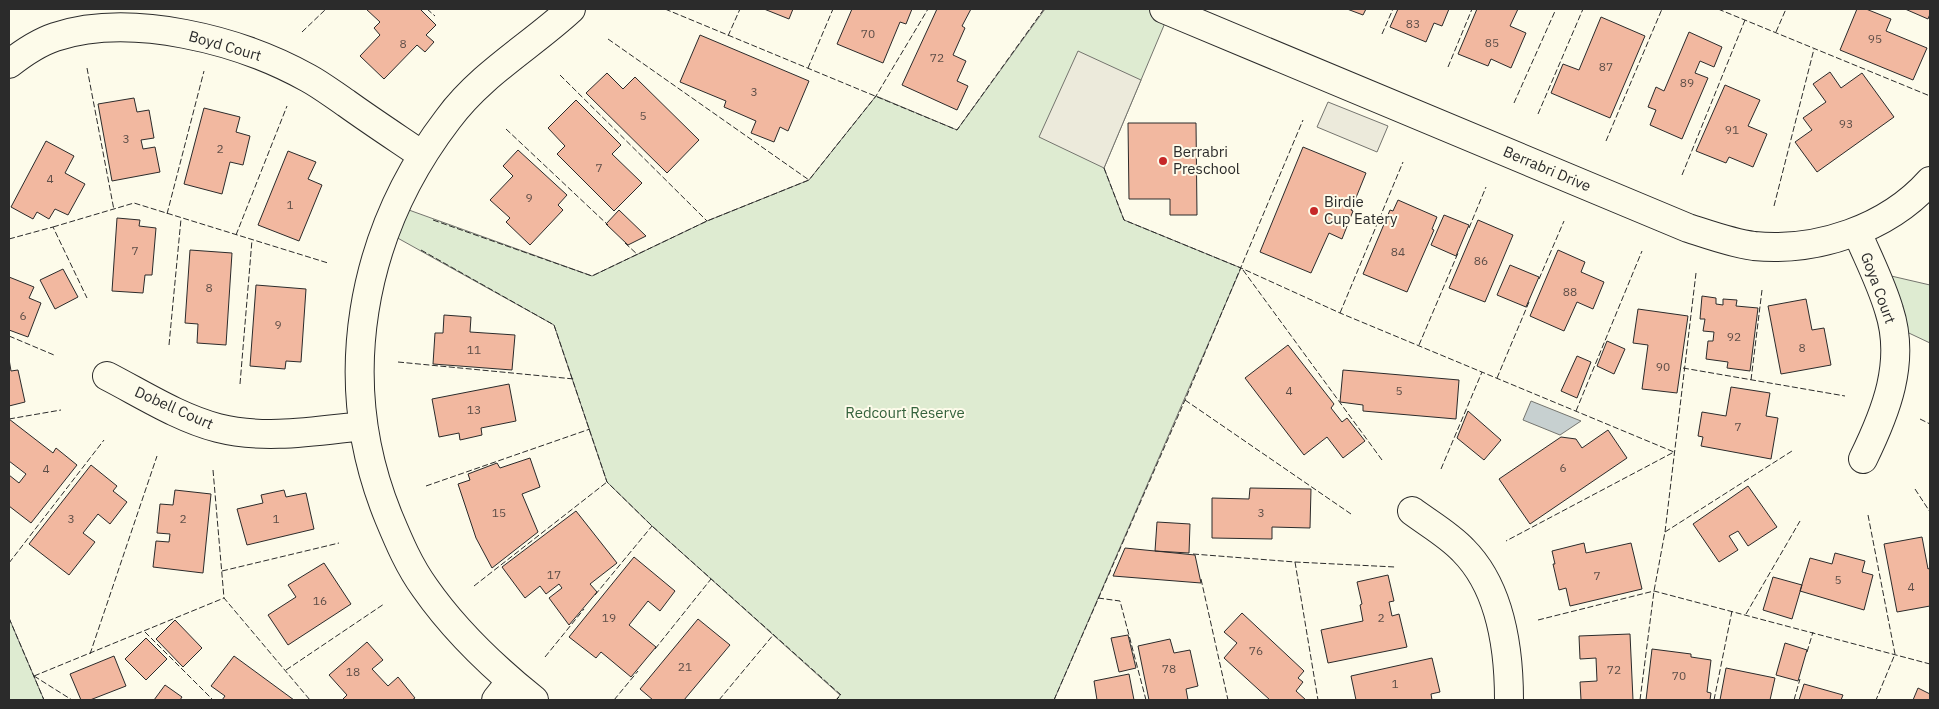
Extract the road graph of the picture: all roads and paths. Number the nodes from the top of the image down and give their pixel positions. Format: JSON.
{"nodes":[{"id":1,"x":571,"y":9,"type":"edge"},
{"id":2,"x":1164,"y":9,"type":"edge"},
{"id":3,"x":9,"y":64,"type":"edge"},
{"id":4,"x":422,"y":155,"type":"junction"},
{"id":5,"x":1930,"y":181,"type":"edge"},
{"id":6,"x":1857,"y":232,"type":"junction"},
{"id":7,"x":107,"y":376,"type":"dead end"},
{"id":8,"x":362,"y":426,"type":"junction"},
{"id":9,"x":1863,"y":459,"type":"dead end"},
{"id":10,"x":1412,"y":511,"type":"dead end"},
{"id":11,"x":503,"y":691,"type":"edge"},
{"id":12,"x":534,"y":700,"type":"edge"},
{"id":13,"x":1509,"y":700,"type":"edge"}],
"edges":[{"from":1,"to":4,"type":"street"},
{"from":2,"to":6,"type":"street","name":"Berrabri Drive"},
{"from":3,"to":4,"type":"street","name":"Boyd Court"},
{"from":4,"to":8,"type":"street"},
{"from":5,"to":6,"type":"street","name":"Berrabri Drive"},
{"from":6,"to":9,"type":"street","name":"Goya Court"},
{"from":7,"to":8,"type":"street","name":"Dobell Court"},
{"from":8,"to":11,"type":"street"},
{"from":10,"to":13,"type":"street"},
{"from":11,"to":12,"type":"street"}]}
